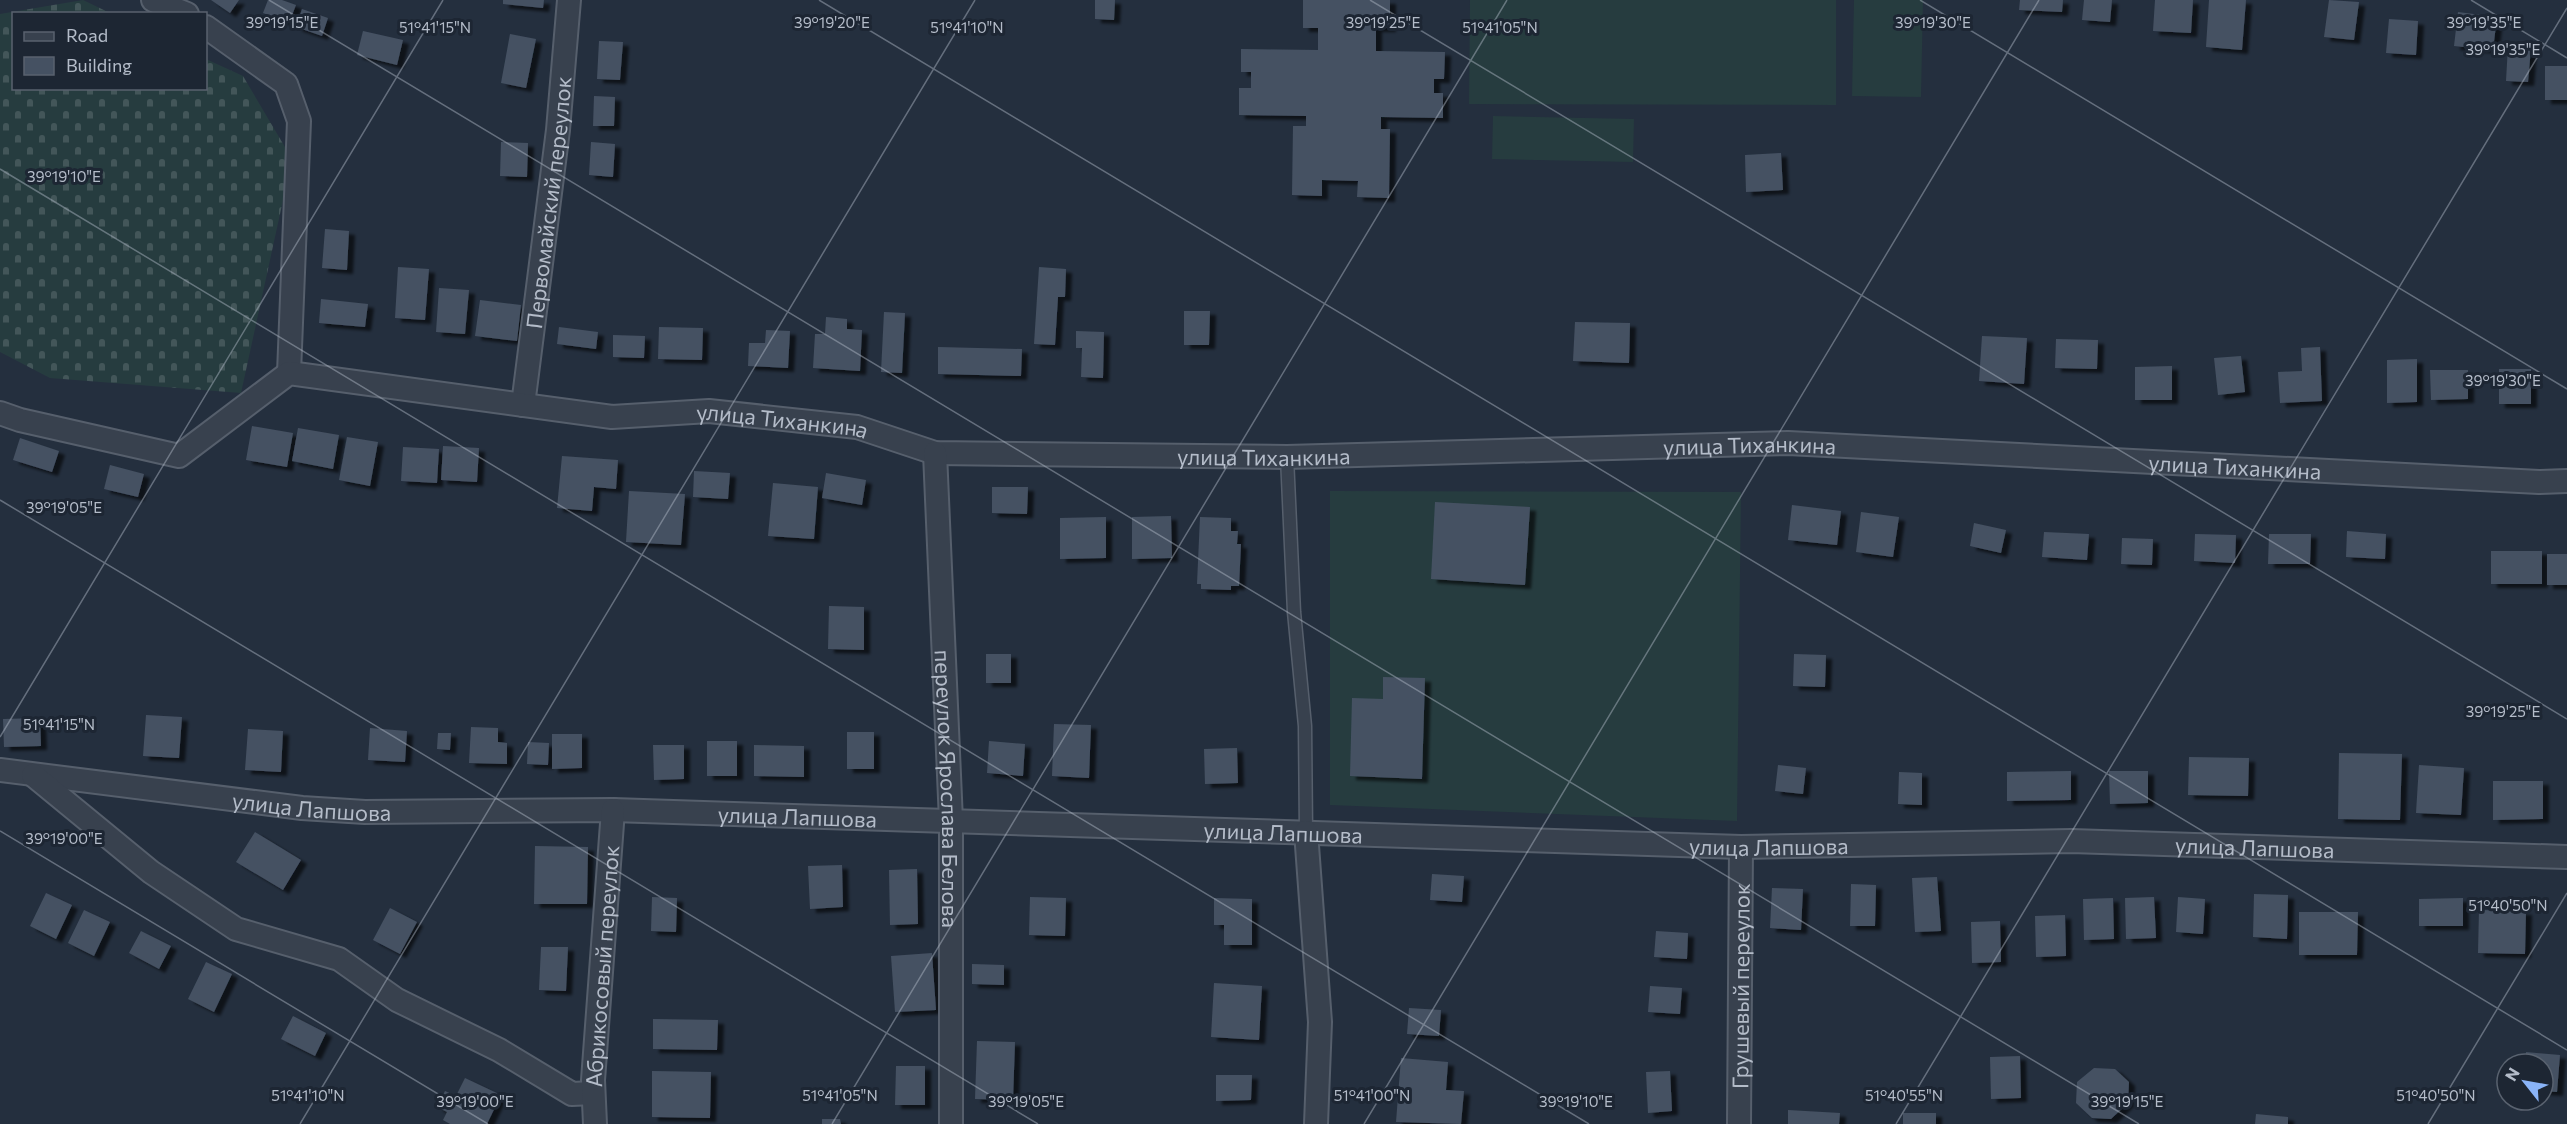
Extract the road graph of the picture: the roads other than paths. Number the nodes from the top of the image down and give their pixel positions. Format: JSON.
{"nodes":[{"id":1,"x":153,"y":0,"type":"edge"},
{"id":2,"x":569,"y":0,"type":"edge"},
{"id":3,"x":181,"y":12,"type":"edge"},
{"id":4,"x":207,"y":28,"type":"edge"},
{"id":5,"x":289,"y":373,"type":"junction"},
{"id":6,"x":523,"y":405,"type":"junction"},
{"id":7,"x":0,"y":413,"type":"edge"},
{"id":8,"x":935,"y":453,"type":"junction"},
{"id":9,"x":1287,"y":457,"type":"junction"},
{"id":10,"x":2567,"y":481,"type":"edge"},
{"id":11,"x":0,"y":770,"type":"edge"},
{"id":12,"x":32,"y":774,"type":"junction"},
{"id":13,"x":613,"y":810,"type":"junction"},
{"id":14,"x":951,"y":821,"type":"junction"},
{"id":15,"x":1306,"y":832,"type":"junction"},
{"id":16,"x":1741,"y":847,"type":"junction"},
{"id":17,"x":2567,"y":857,"type":"edge"},
{"id":18,"x":593,"y":1093,"type":"junction"},
{"id":19,"x":595,"y":1124,"type":"edge"},
{"id":20,"x":951,"y":1124,"type":"edge"},
{"id":21,"x":1316,"y":1124,"type":"edge"},
{"id":22,"x":1739,"y":1124,"type":"edge"}],
"edges":[{"from":1,"to":3,"type":"street"},
{"from":2,"to":6,"type":"street","name":"Первомайский переулок"},
{"from":4,"to":5,"type":"street"},
{"from":5,"to":6,"type":"street","name":"улица Тиханкина"},
{"from":5,"to":7,"type":"street"},
{"from":6,"to":8,"type":"street","name":"улица Тиханкина"},
{"from":8,"to":9,"type":"street","name":"улица Тиханкина"},
{"from":8,"to":14,"type":"street","name":"переулок Ярослава Белова"},
{"from":9,"to":10,"type":"street","name":"улица Тиханкина"},
{"from":9,"to":15,"type":"lane"},
{"from":11,"to":12,"type":"street","name":"улица Лапшова"},
{"from":12,"to":13,"type":"street","name":"улица Лапшова"},
{"from":12,"to":18,"type":"street"},
{"from":13,"to":14,"type":"street","name":"улица Лапшова"},
{"from":13,"to":18,"type":"street","name":"Абрикосовый переулок"},
{"from":14,"to":15,"type":"street","name":"улица Лапшова"},
{"from":14,"to":20,"type":"street","name":"переулок Ярослава Белова"},
{"from":15,"to":16,"type":"street","name":"улица Лапшова"},
{"from":15,"to":21,"type":"street"},
{"from":16,"to":17,"type":"street","name":"улица Лапшова"},
{"from":16,"to":22,"type":"street","name":"Грушевый переулок"},
{"from":18,"to":19,"type":"street","name":"Абрикосовый переулок"}]}
